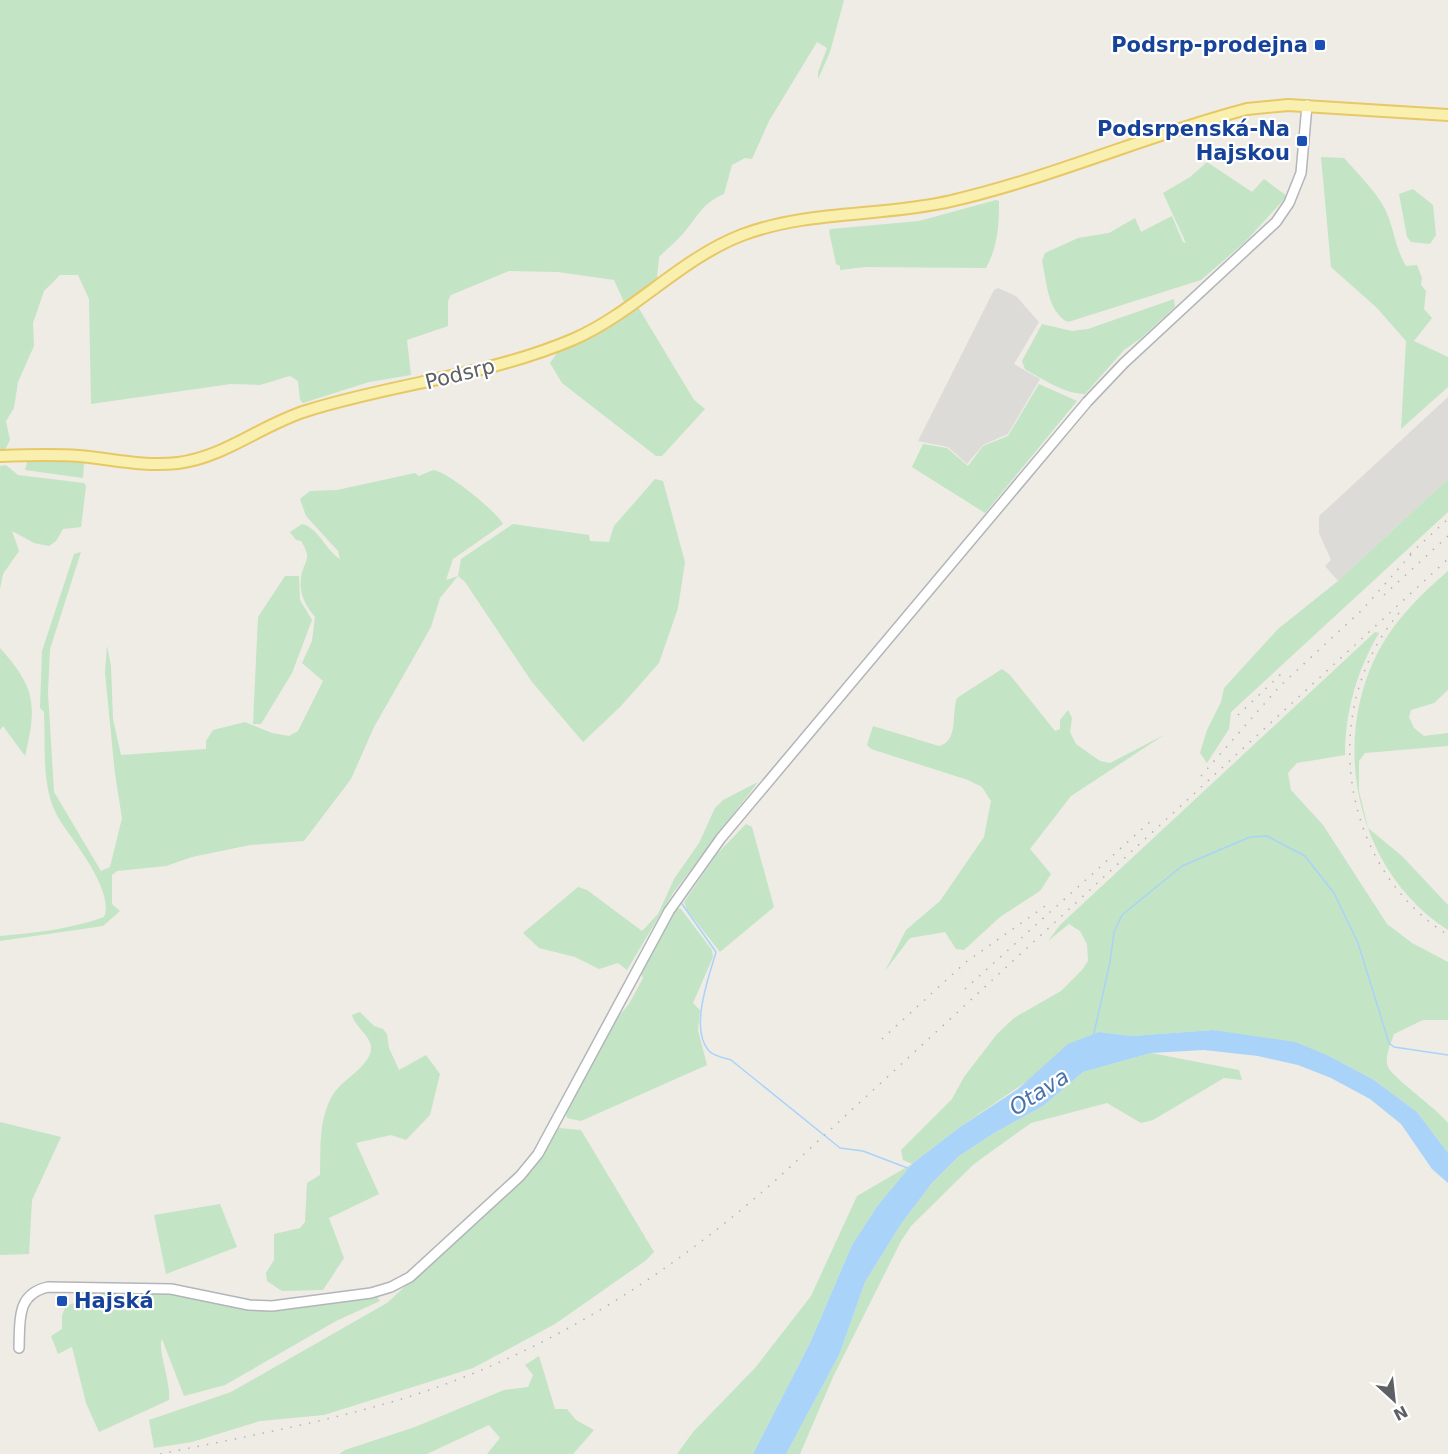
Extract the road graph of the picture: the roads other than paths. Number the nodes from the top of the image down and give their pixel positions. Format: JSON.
{"nodes":[{"id":1,"x":1307,"y":105,"type":"junction"},
{"id":2,"x":1448,"y":115,"type":"edge"},
{"id":3,"x":0,"y":456,"type":"edge"},
{"id":4,"x":19,"y":1348,"type":"dead end"}],
"edges":[{"from":1,"to":2,"type":"main road","name":"Podsrp"},
{"from":1,"to":3,"type":"main road","name":"Podsrp"},
{"from":1,"to":4,"type":"street"}]}
